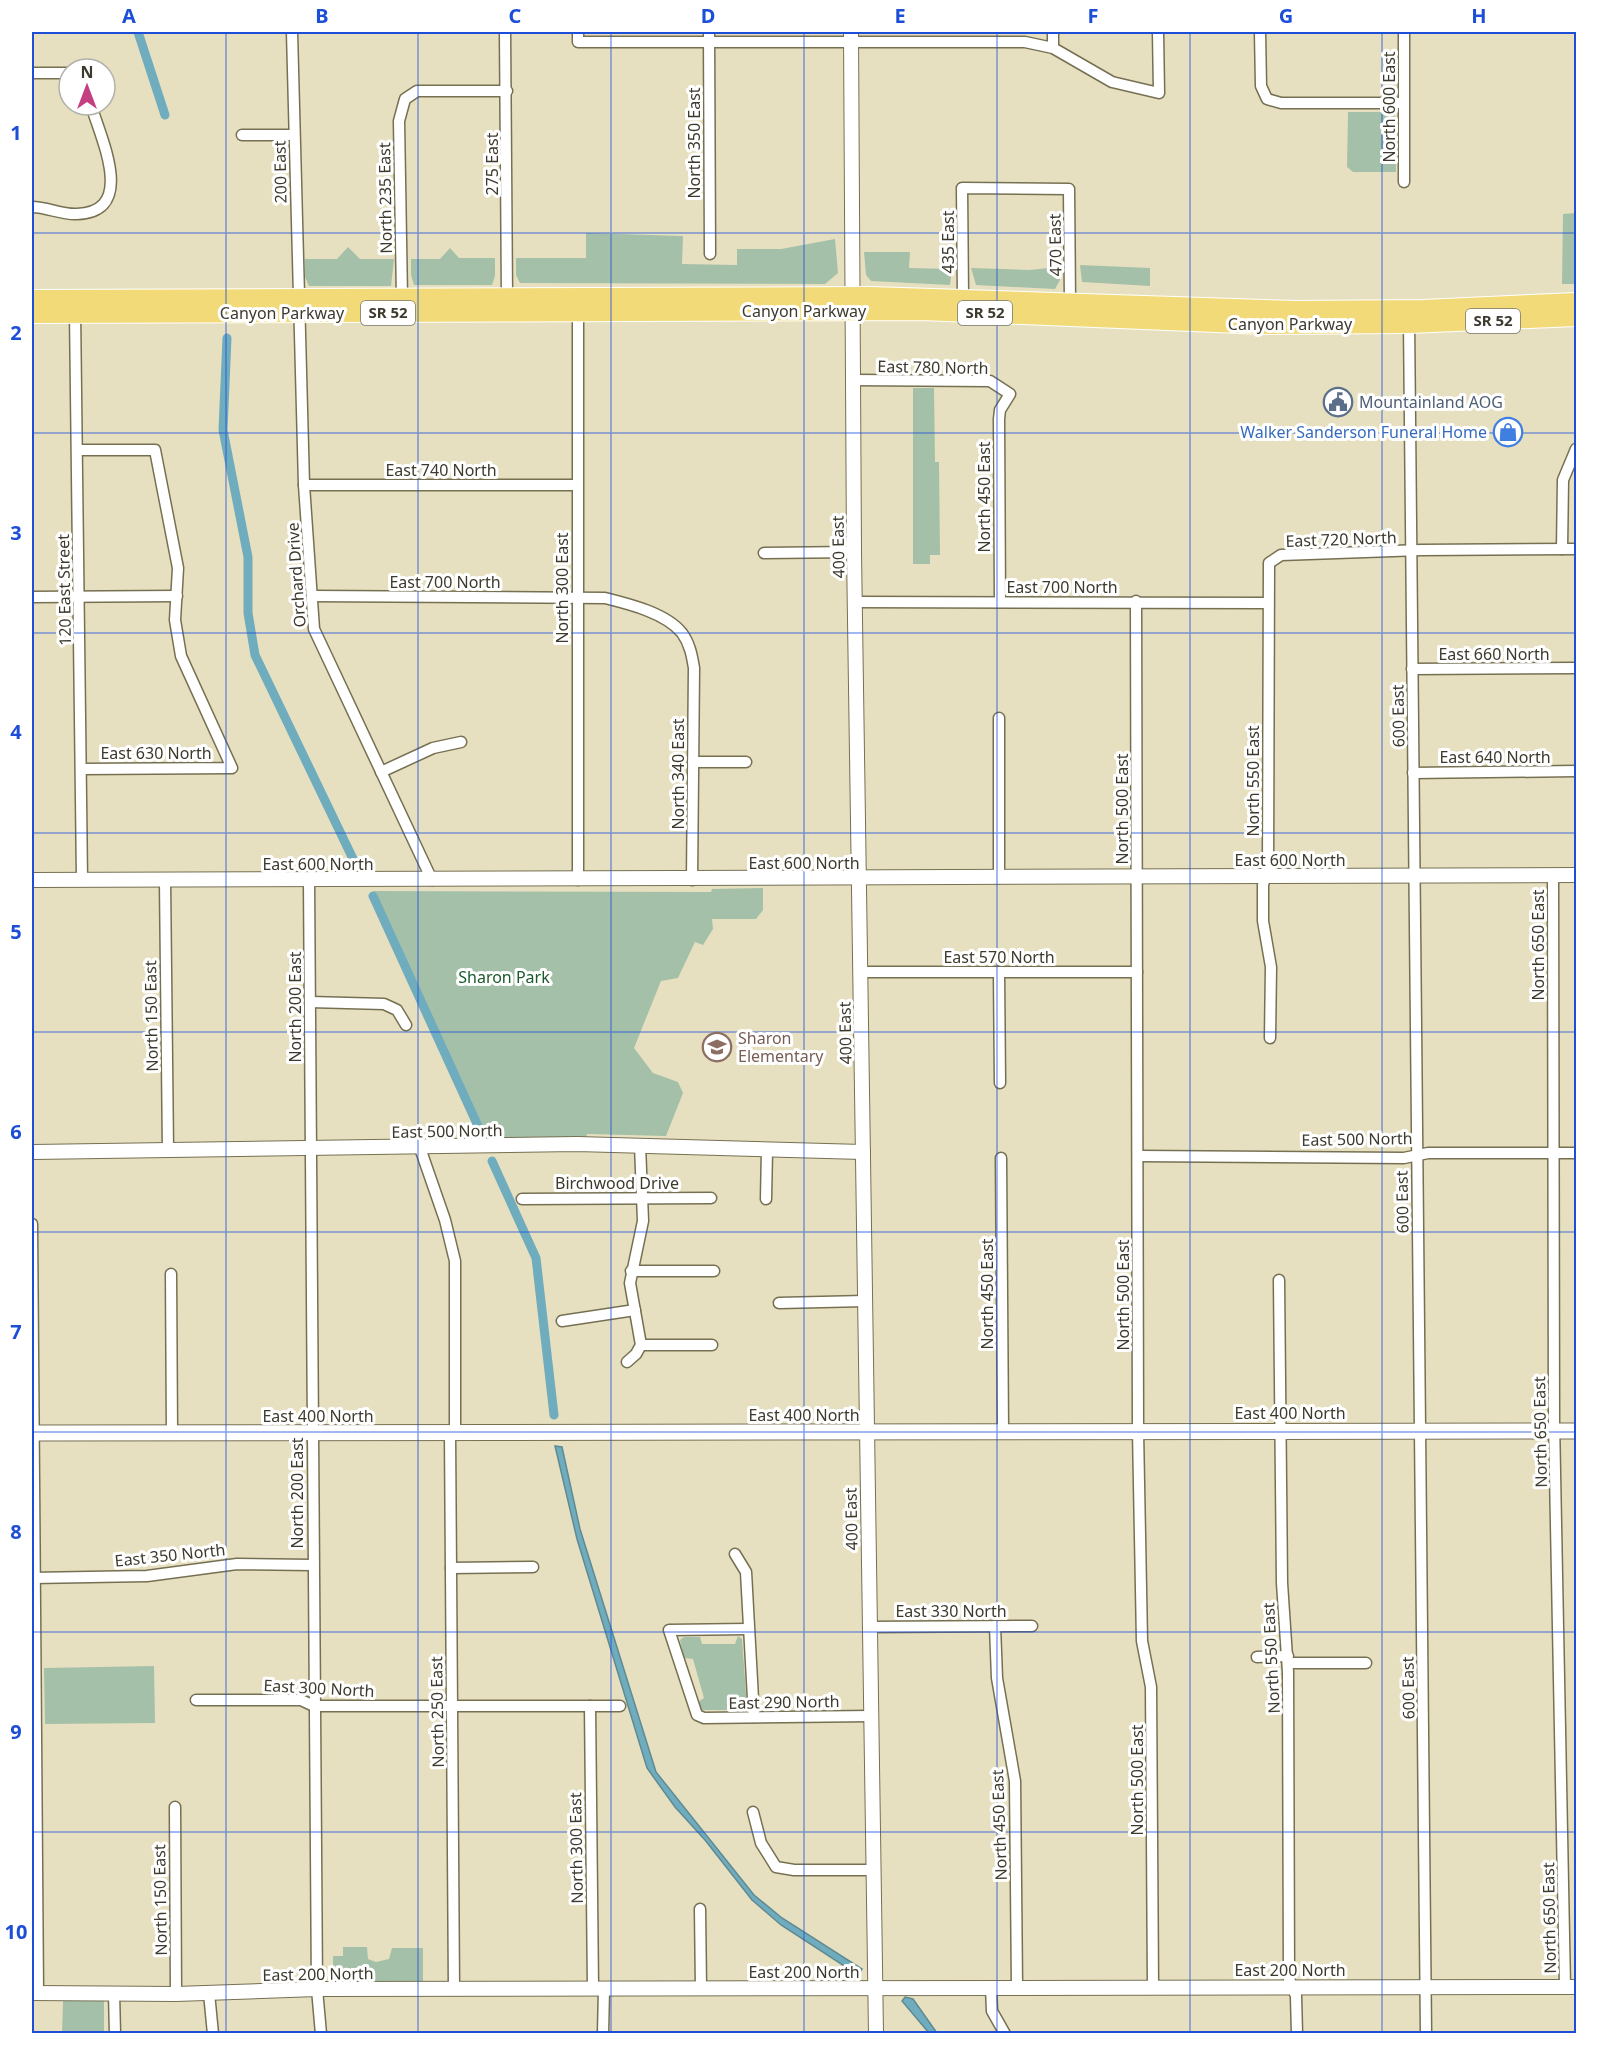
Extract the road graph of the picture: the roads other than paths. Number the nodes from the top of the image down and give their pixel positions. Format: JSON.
{"nodes":[{"id":1,"x":292,"y":32,"type":"edge"},
{"id":2,"x":505,"y":32,"type":"edge"},
{"id":3,"x":1053,"y":32,"type":"edge"},
{"id":4,"x":1158,"y":32,"type":"edge"},
{"id":5,"x":1260,"y":32,"type":"edge"},
{"id":6,"x":1404,"y":32,"type":"edge"},
{"id":7,"x":851,"y":36,"type":"edge"},
{"id":8,"x":578,"y":37,"type":"edge"},
{"id":9,"x":709,"y":37,"type":"edge"},
{"id":10,"x":1053,"y":48,"type":"junction"},
{"id":11,"x":32,"y":73,"type":"edge"},
{"id":12,"x":57,"y":74,"type":"edge"},
{"id":13,"x":507,"y":91,"type":"junction"},
{"id":14,"x":1403,"y":103,"type":"junction"},
{"id":15,"x":94,"y":117,"type":"edge"},
{"id":16,"x":242,"y":135,"type":"dead end"},
{"id":17,"x":294,"y":135,"type":"junction"},
{"id":18,"x":1404,"y":182,"type":"dead end"},
{"id":19,"x":1069,"y":189,"type":"joint"},
{"id":20,"x":32,"y":207,"type":"edge"},
{"id":21,"x":710,"y":254,"type":"dead end"},
{"id":22,"x":402,"y":297,"type":"junction"},
{"id":23,"x":507,"y":297,"type":"junction"},
{"id":24,"x":963,"y":297,"type":"junction"},
{"id":25,"x":32,"y":299,"type":"edge"},
{"id":26,"x":1070,"y":302,"type":"junction"},
{"id":27,"x":1576,"y":302,"type":"edge"},
{"id":28,"x":851,"y":303,"type":"junction"},
{"id":29,"x":578,"y":304,"type":"junction"},
{"id":30,"x":299,"y":305,"type":"junction"},
{"id":31,"x":75,"y":306,"type":"junction"},
{"id":32,"x":32,"y":314,"type":"edge"},
{"id":33,"x":1409,"y":317,"type":"junction"},
{"id":34,"x":1576,"y":317,"type":"edge"},
{"id":35,"x":852,"y":380,"type":"junction"},
{"id":36,"x":1010,"y":394,"type":"joint"},
{"id":37,"x":1576,"y":449,"type":"edge"},
{"id":38,"x":78,"y":450,"type":"junction"},
{"id":39,"x":304,"y":485,"type":"junction"},
{"id":40,"x":577,"y":485,"type":"junction"},
{"id":41,"x":1562,"y":549,"type":"junction"},
{"id":42,"x":1576,"y":549,"type":"edge"},
{"id":43,"x":1412,"y":551,"type":"junction"},
{"id":44,"x":854,"y":552,"type":"junction"},
{"id":45,"x":764,"y":553,"type":"dead end"},
{"id":46,"x":1272,"y":559,"type":"joint"},
{"id":47,"x":80,"y":596,"type":"junction"},
{"id":48,"x":177,"y":596,"type":"junction"},
{"id":49,"x":312,"y":596,"type":"junction"},
{"id":50,"x":32,"y":597,"type":"edge"},
{"id":51,"x":577,"y":597,"type":"junction"},
{"id":52,"x":1136,"y":601,"type":"junction"},
{"id":53,"x":856,"y":602,"type":"junction"},
{"id":54,"x":1000,"y":602,"type":"junction"},
{"id":55,"x":1268,"y":603,"type":"junction"},
{"id":56,"x":1576,"y":668,"type":"edge"},
{"id":57,"x":694,"y":669,"type":"joint"},
{"id":58,"x":1412,"y":669,"type":"junction"},
{"id":59,"x":999,"y":718,"type":"dead end"},
{"id":60,"x":461,"y":742,"type":"dead end"},
{"id":61,"x":693,"y":762,"type":"junction"},
{"id":62,"x":746,"y":762,"type":"dead end"},
{"id":63,"x":81,"y":769,"type":"junction"},
{"id":64,"x":1576,"y":771,"type":"edge"},
{"id":65,"x":381,"y":772,"type":"junction"},
{"id":66,"x":1413,"y":772,"type":"junction"},
{"id":67,"x":1553,"y":875,"type":"junction"},
{"id":68,"x":1576,"y":875,"type":"edge"},
{"id":69,"x":1414,"y":876,"type":"junction"},
{"id":70,"x":1265,"y":877,"type":"junction"},
{"id":71,"x":999,"y":878,"type":"junction"},
{"id":72,"x":1136,"y":878,"type":"junction"},
{"id":73,"x":859,"y":879,"type":"junction"},
{"id":74,"x":32,"y":880,"type":"edge"},
{"id":75,"x":82,"y":880,"type":"junction"},
{"id":76,"x":309,"y":880,"type":"junction"},
{"id":77,"x":432,"y":880,"type":"junction"},
{"id":78,"x":578,"y":880,"type":"junction"},
{"id":79,"x":692,"y":880,"type":"junction"},
{"id":80,"x":165,"y":881,"type":"junction"},
{"id":81,"x":860,"y":972,"type":"junction"},
{"id":82,"x":999,"y":972,"type":"junction"},
{"id":83,"x":1137,"y":972,"type":"junction"},
{"id":84,"x":310,"y":1002,"type":"junction"},
{"id":85,"x":406,"y":1025,"type":"dead end"},
{"id":86,"x":1270,"y":1038,"type":"dead end"},
{"id":87,"x":1000,"y":1083,"type":"dead end"},
{"id":88,"x":640,"y":1145,"type":"junction"},
{"id":89,"x":420,"y":1148,"type":"junction"},
{"id":90,"x":309,"y":1150,"type":"junction"},
{"id":91,"x":767,"y":1150,"type":"junction"},
{"id":92,"x":168,"y":1151,"type":"junction"},
{"id":93,"x":32,"y":1152,"type":"edge"},
{"id":94,"x":863,"y":1152,"type":"junction"},
{"id":95,"x":1576,"y":1152,"type":"edge"},
{"id":96,"x":1552,"y":1153,"type":"junction"},
{"id":97,"x":1417,"y":1155,"type":"junction"},
{"id":98,"x":1139,"y":1156,"type":"junction"},
{"id":99,"x":1002,"y":1158,"type":"dead end"},
{"id":100,"x":522,"y":1198,"type":"dead end"},
{"id":101,"x":711,"y":1198,"type":"dead end"},
{"id":102,"x":643,"y":1199,"type":"junction"},
{"id":103,"x":766,"y":1199,"type":"dead end"},
{"id":104,"x":32,"y":1224,"type":"edge"},
{"id":105,"x":631,"y":1271,"type":"junction"},
{"id":106,"x":714,"y":1271,"type":"dead end"},
{"id":107,"x":171,"y":1274,"type":"dead end"},
{"id":108,"x":1279,"y":1280,"type":"dead end"},
{"id":109,"x":865,"y":1301,"type":"junction"},
{"id":110,"x":779,"y":1303,"type":"dead end"},
{"id":111,"x":635,"y":1310,"type":"junction"},
{"id":112,"x":562,"y":1321,"type":"dead end"},
{"id":113,"x":640,"y":1345,"type":"junction"},
{"id":114,"x":712,"y":1345,"type":"dead end"},
{"id":115,"x":627,"y":1362,"type":"dead end"},
{"id":116,"x":1003,"y":1431,"type":"junction"},
{"id":117,"x":1138,"y":1431,"type":"junction"},
{"id":118,"x":1280,"y":1431,"type":"junction"},
{"id":119,"x":1420,"y":1431,"type":"junction"},
{"id":120,"x":1556,"y":1431,"type":"junction"},
{"id":121,"x":1576,"y":1431,"type":"edge"},
{"id":122,"x":866,"y":1432,"type":"junction"},
{"id":123,"x":33,"y":1433,"type":"edge"},
{"id":124,"x":172,"y":1434,"type":"junction"},
{"id":125,"x":312,"y":1434,"type":"junction"},
{"id":126,"x":453,"y":1434,"type":"junction"},
{"id":127,"x":735,"y":1554,"type":"dead end"},
{"id":128,"x":312,"y":1565,"type":"junction"},
{"id":129,"x":533,"y":1567,"type":"dead end"},
{"id":130,"x":451,"y":1568,"type":"junction"},
{"id":131,"x":32,"y":1578,"type":"edge"},
{"id":132,"x":994,"y":1626,"type":"junction"},
{"id":133,"x":1032,"y":1626,"type":"dead end"},
{"id":134,"x":869,"y":1627,"type":"junction"},
{"id":135,"x":748,"y":1629,"type":"junction"},
{"id":136,"x":1257,"y":1657,"type":"dead end"},
{"id":137,"x":1288,"y":1660,"type":"junction"},
{"id":138,"x":1366,"y":1663,"type":"dead end"},
{"id":139,"x":33,"y":1697,"type":"edge"},
{"id":140,"x":196,"y":1700,"type":"dead end"},
{"id":141,"x":452,"y":1705,"type":"junction"},
{"id":142,"x":314,"y":1706,"type":"junction"},
{"id":143,"x":590,"y":1706,"type":"junction"},
{"id":144,"x":620,"y":1706,"type":"dead end"},
{"id":145,"x":871,"y":1716,"type":"junction"},
{"id":146,"x":754,"y":1717,"type":"junction"},
{"id":147,"x":175,"y":1807,"type":"dead end"},
{"id":148,"x":753,"y":1812,"type":"dead end"},
{"id":149,"x":873,"y":1870,"type":"junction"},
{"id":150,"x":700,"y":1909,"type":"dead end"},
{"id":151,"x":1153,"y":1987,"type":"junction"},
{"id":152,"x":1293,"y":1987,"type":"junction"},
{"id":153,"x":1426,"y":1987,"type":"junction"},
{"id":154,"x":1571,"y":1987,"type":"edge"},
{"id":155,"x":875,"y":1988,"type":"junction"},
{"id":156,"x":991,"y":1988,"type":"junction"},
{"id":157,"x":1017,"y":1988,"type":"junction"},
{"id":158,"x":317,"y":1989,"type":"junction"},
{"id":159,"x":454,"y":1989,"type":"junction"},
{"id":160,"x":598,"y":1989,"type":"junction"},
{"id":161,"x":701,"y":1989,"type":"junction"},
{"id":162,"x":35,"y":1993,"type":"edge"},
{"id":163,"x":114,"y":1993,"type":"junction"},
{"id":164,"x":209,"y":1993,"type":"junction"},
{"id":165,"x":176,"y":1994,"type":"junction"},
{"id":166,"x":115,"y":2034,"type":"edge"},
{"id":167,"x":213,"y":2034,"type":"edge"},
{"id":168,"x":321,"y":2034,"type":"edge"},
{"id":169,"x":603,"y":2034,"type":"edge"},
{"id":170,"x":876,"y":2034,"type":"edge"},
{"id":171,"x":1005,"y":2034,"type":"edge"},
{"id":172,"x":1297,"y":2034,"type":"edge"},
{"id":173,"x":1426,"y":2034,"type":"edge"}],
"edges":[{"from":1,"to":17,"type":"street","name":"200 East"},
{"from":2,"to":13,"type":"street","name":"275 East"},
{"from":3,"to":10,"type":"street"},
{"from":4,"to":10,"type":"street"},
{"from":5,"to":14,"type":"street"},
{"from":6,"to":14,"type":"street","name":"North 600 East"},
{"from":7,"to":9,"type":"street"},
{"from":7,"to":10,"type":"street"},
{"from":7,"to":28,"type":"street","name":"400 East"},
{"from":8,"to":9,"type":"street"},
{"from":9,"to":21,"type":"street","name":"North 350 East"},
{"from":11,"to":12,"type":"street"},
{"from":13,"to":22,"type":"street","name":"North 235 East"},
{"from":13,"to":23,"type":"street","name":"275 East"},
{"from":14,"to":18,"type":"street","name":"North 600 East"},
{"from":15,"to":20,"type":"street"},
{"from":16,"to":17,"type":"street"},
{"from":17,"to":30,"type":"street","name":"200 East"},
{"from":19,"to":24,"type":"street","name":"435 East"},
{"from":19,"to":26,"type":"street","name":"470 East"},
{"from":22,"to":23,"type":"highway","name":"Canyon Parkway","number":"SR 52"},
{"from":22,"to":30,"type":"highway","name":"Canyon Parkway","number":"SR 52"},
{"from":23,"to":29,"type":"highway","name":"Canyon Parkway","number":"SR 52"},
{"from":24,"to":26,"type":"highway","name":"Canyon Parkway","number":"SR 52"},
{"from":24,"to":28,"type":"highway","name":"Canyon Parkway","number":"SR 52"},
{"from":25,"to":31,"type":"highway","name":"Canyon Parkway","number":"SR 52"},
{"from":26,"to":33,"type":"highway","name":"Canyon Parkway","number":"SR 52"},
{"from":27,"to":33,"type":"highway","name":"Canyon Parkway","number":"SR 52"},
{"from":28,"to":29,"type":"highway","name":"Canyon Parkway","number":"SR 52"},
{"from":28,"to":33,"type":"highway","name":"Canyon Parkway","number":"SR 52"},
{"from":28,"to":35,"type":"street","name":"400 East"},
{"from":29,"to":30,"type":"highway","name":"Canyon Parkway","number":"SR 52"},
{"from":29,"to":40,"type":"street","name":"North 300 East"},
{"from":30,"to":31,"type":"highway","name":"Canyon Parkway","number":"SR 52"},
{"from":30,"to":39,"type":"street","name":"Orchard Drive"},
{"from":31,"to":32,"type":"highway","name":"Canyon Parkway","number":"SR 52"},
{"from":31,"to":38,"type":"street","name":"120 East Street"},
{"from":33,"to":34,"type":"highway","name":"Canyon Parkway","number":"SR 52"},
{"from":33,"to":43,"type":"street","name":"600 East"},
{"from":35,"to":36,"type":"street","name":"East 780 North"},
{"from":35,"to":44,"type":"street","name":"400 East"},
{"from":36,"to":54,"type":"street","name":"North 450 East"},
{"from":37,"to":41,"type":"street"},
{"from":38,"to":47,"type":"street","name":"120 East Street"},
{"from":38,"to":48,"type":"street"},
{"from":39,"to":40,"type":"street","name":"East 740 North"},
{"from":39,"to":49,"type":"street","name":"Orchard Drive"},
{"from":40,"to":51,"type":"street","name":"North 300 East"},
{"from":41,"to":42,"type":"street"},
{"from":41,"to":43,"type":"street"},
{"from":43,"to":46,"type":"street","name":"East 720 North"},
{"from":43,"to":58,"type":"street","name":"600 East"},
{"from":44,"to":45,"type":"street"},
{"from":44,"to":53,"type":"street","name":"400 East"},
{"from":46,"to":55,"type":"street","name":"North 550 East"},
{"from":47,"to":48,"type":"street"},
{"from":47,"to":50,"type":"street"},
{"from":47,"to":63,"type":"street","name":"120 East Street"},
{"from":48,"to":63,"type":"street","name":"East 630 North"},
{"from":49,"to":51,"type":"street","name":"East 700 North"},
{"from":49,"to":65,"type":"street","name":"Orchard Drive"},
{"from":51,"to":57,"type":"street","name":"East 700 North"},
{"from":51,"to":78,"type":"street","name":"North 300 East"},
{"from":52,"to":54,"type":"street","name":"East 700 North"},
{"from":52,"to":55,"type":"street","name":"East 700 North"},
{"from":52,"to":72,"type":"street","name":"North 500 East"},
{"from":53,"to":54,"type":"street","name":"East 700 North"},
{"from":53,"to":73,"type":"street","name":"400 East"},
{"from":55,"to":70,"type":"street","name":"North 550 East"},
{"from":56,"to":58,"type":"street","name":"East 660 North"},
{"from":57,"to":61,"type":"street","name":"North 340 East"},
{"from":58,"to":66,"type":"street","name":"600 East"},
{"from":59,"to":71,"type":"street"},
{"from":60,"to":65,"type":"street"},
{"from":61,"to":62,"type":"street"},
{"from":61,"to":79,"type":"street","name":"North 340 East"},
{"from":63,"to":75,"type":"street","name":"120 East Street"},
{"from":64,"to":66,"type":"street","name":"East 640 North"},
{"from":65,"to":77,"type":"street","name":"Orchard Drive"},
{"from":66,"to":69,"type":"street","name":"600 East"},
{"from":67,"to":68,"type":"street","name":"East 600 North"},
{"from":67,"to":69,"type":"street","name":"East 600 North"},
{"from":67,"to":96,"type":"street","name":"North 650 East"},
{"from":69,"to":70,"type":"street","name":"East 600 North"},
{"from":69,"to":97,"type":"street","name":"600 East"},
{"from":70,"to":72,"type":"street","name":"East 600 North"},
{"from":70,"to":86,"type":"street","name":"North 550 East"},
{"from":71,"to":72,"type":"street","name":"East 600 North"},
{"from":71,"to":73,"type":"street","name":"East 600 North"},
{"from":72,"to":83,"type":"street","name":"North 500 East"},
{"from":73,"to":79,"type":"street","name":"East 600 North"},
{"from":73,"to":81,"type":"street","name":"400 East"},
{"from":74,"to":75,"type":"street","name":"East 600 North"},
{"from":75,"to":80,"type":"street","name":"East 600 North"},
{"from":76,"to":77,"type":"street","name":"East 600 North"},
{"from":76,"to":80,"type":"street","name":"East 600 North"},
{"from":76,"to":84,"type":"street","name":"North 200 East"},
{"from":77,"to":78,"type":"street","name":"East 600 North"},
{"from":78,"to":79,"type":"street","name":"East 600 North"},
{"from":80,"to":92,"type":"street","name":"North 150 East"},
{"from":81,"to":82,"type":"street","name":"East 570 North"},
{"from":81,"to":94,"type":"street","name":"400 East"},
{"from":82,"to":83,"type":"street","name":"East 570 North"},
{"from":82,"to":87,"type":"street"},
{"from":83,"to":98,"type":"street","name":"North 500 East"},
{"from":84,"to":85,"type":"street"},
{"from":84,"to":90,"type":"street","name":"North 200 East"},
{"from":88,"to":89,"type":"street","name":"East 500 North"},
{"from":88,"to":91,"type":"street","name":"East 500 North"},
{"from":88,"to":102,"type":"street"},
{"from":89,"to":90,"type":"street","name":"East 500 North"},
{"from":89,"to":126,"type":"street","name":"North 250 East"},
{"from":90,"to":92,"type":"street","name":"East 500 North"},
{"from":90,"to":125,"type":"street","name":"North 200 East"},
{"from":91,"to":94,"type":"street","name":"East 500 North"},
{"from":91,"to":103,"type":"street"},
{"from":92,"to":93,"type":"street","name":"East 500 North"},
{"from":94,"to":109,"type":"street","name":"400 East"},
{"from":95,"to":96,"type":"street","name":"East 500 North"},
{"from":96,"to":97,"type":"street","name":"East 500 North"},
{"from":96,"to":120,"type":"street","name":"North 650 East"},
{"from":97,"to":98,"type":"street","name":"East 500 North"},
{"from":97,"to":119,"type":"street","name":"600 East"},
{"from":98,"to":117,"type":"street","name":"North 500 East"},
{"from":99,"to":116,"type":"street","name":"North 450 East"},
{"from":100,"to":102,"type":"street","name":"Birchwood Drive"},
{"from":101,"to":102,"type":"street","name":"Birchwood Drive"},
{"from":102,"to":105,"type":"street"},
{"from":104,"to":123,"type":"street"},
{"from":105,"to":106,"type":"street"},
{"from":105,"to":111,"type":"street"},
{"from":107,"to":124,"type":"street"},
{"from":108,"to":118,"type":"street","name":"North 550 East"},
{"from":109,"to":110,"type":"street"},
{"from":109,"to":122,"type":"street","name":"400 East"},
{"from":111,"to":112,"type":"street"},
{"from":111,"to":113,"type":"street"},
{"from":113,"to":114,"type":"street"},
{"from":113,"to":115,"type":"street"},
{"from":116,"to":117,"type":"main road","name":"East 400 North"},
{"from":116,"to":122,"type":"main road","name":"East 400 North"},
{"from":117,"to":118,"type":"main road","name":"East 400 North"},
{"from":117,"to":151,"type":"street","name":"North 500 East"},
{"from":118,"to":119,"type":"main road","name":"East 400 North"},
{"from":118,"to":137,"type":"street","name":"North 550 East"},
{"from":119,"to":120,"type":"main road","name":"East 400 North"},
{"from":119,"to":153,"type":"street","name":"600 East"},
{"from":120,"to":121,"type":"main road","name":"East 400 North"},
{"from":120,"to":154,"type":"street","name":"North 650 East"},
{"from":122,"to":126,"type":"main road","name":"East 400 North"},
{"from":122,"to":134,"type":"street","name":"400 East"},
{"from":123,"to":124,"type":"main road","name":"East 400 North"},
{"from":123,"to":131,"type":"street"},
{"from":124,"to":125,"type":"main road","name":"East 400 North"},
{"from":125,"to":126,"type":"main road","name":"East 400 North"},
{"from":125,"to":128,"type":"street","name":"North 200 East"},
{"from":126,"to":130,"type":"street","name":"North 250 East"},
{"from":127,"to":135,"type":"street"},
{"from":128,"to":131,"type":"street","name":"East 350 North"},
{"from":128,"to":142,"type":"street","name":"North 200 East"},
{"from":129,"to":130,"type":"street"},
{"from":130,"to":141,"type":"street","name":"North 250 East"},
{"from":131,"to":139,"type":"street"},
{"from":132,"to":133,"type":"street","name":"East 330 North"},
{"from":132,"to":134,"type":"street","name":"East 330 North"},
{"from":132,"to":157,"type":"street","name":"North 450 East"},
{"from":134,"to":145,"type":"street","name":"400 East"},
{"from":135,"to":146,"type":"street"},
{"from":135,"to":146,"type":"street","name":"East 290 North"},
{"from":136,"to":137,"type":"street"},
{"from":137,"to":138,"type":"street"},
{"from":137,"to":152,"type":"street","name":"North 550 East"},
{"from":139,"to":162,"type":"street"},
{"from":140,"to":142,"type":"street","name":"East 300 North"},
{"from":141,"to":142,"type":"street","name":"East 300 North"},
{"from":141,"to":143,"type":"street","name":"East 300 North"},
{"from":141,"to":159,"type":"street","name":"North 250 East"},
{"from":142,"to":158,"type":"street","name":"North 200 East"},
{"from":143,"to":144,"type":"street","name":"East 300 North"},
{"from":143,"to":160,"type":"street","name":"North 300 East"},
{"from":145,"to":146,"type":"street","name":"East 290 North"},
{"from":145,"to":149,"type":"street","name":"400 East"},
{"from":147,"to":165,"type":"street","name":"North 150 East"},
{"from":148,"to":149,"type":"street"},
{"from":149,"to":155,"type":"street","name":"400 East"},
{"from":150,"to":161,"type":"street"},
{"from":151,"to":152,"type":"street","name":"East 200 North"},
{"from":151,"to":157,"type":"street","name":"East 200 North"},
{"from":152,"to":153,"type":"street","name":"East 200 North"},
{"from":152,"to":172,"type":"street","name":"North 550 East"},
{"from":153,"to":154,"type":"street","name":"East 200 North"},
{"from":153,"to":173,"type":"street"},
{"from":155,"to":156,"type":"street","name":"East 200 North"},
{"from":155,"to":161,"type":"street","name":"East 200 North"},
{"from":155,"to":170,"type":"street","name":"400 East"},
{"from":156,"to":157,"type":"street","name":"East 200 North"},
{"from":156,"to":171,"type":"street"},
{"from":158,"to":159,"type":"street","name":"East 200 North"},
{"from":158,"to":164,"type":"street","name":"East 200 North"},
{"from":158,"to":168,"type":"street","name":"North 200 East"},
{"from":159,"to":160,"type":"street","name":"East 200 North"},
{"from":160,"to":161,"type":"street","name":"East 200 North"},
{"from":160,"to":169,"type":"street","name":"North 300 East"},
{"from":162,"to":163,"type":"street","name":"East 200 North"},
{"from":163,"to":165,"type":"street","name":"East 200 North"},
{"from":163,"to":166,"type":"street"},
{"from":164,"to":165,"type":"street","name":"East 200 North"},
{"from":164,"to":167,"type":"street"}]}
